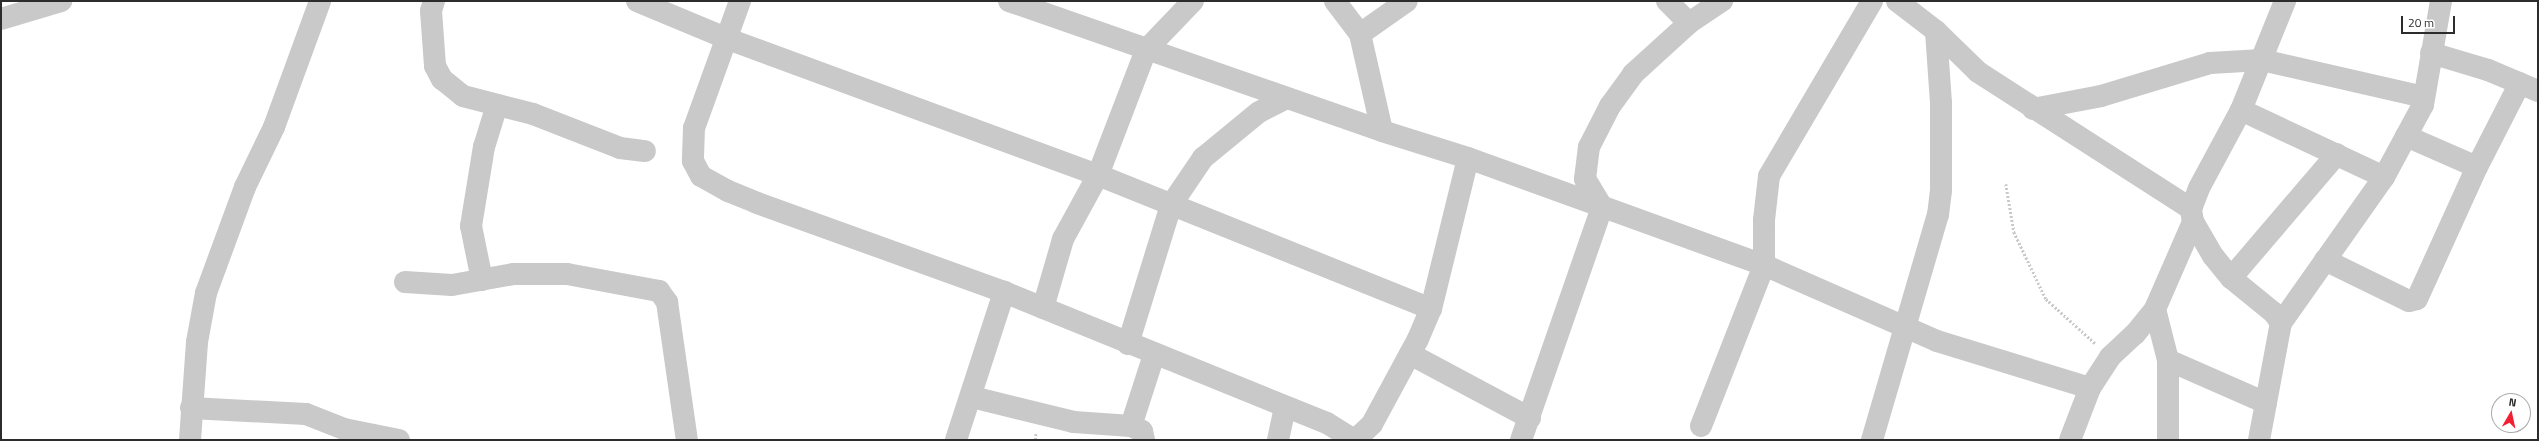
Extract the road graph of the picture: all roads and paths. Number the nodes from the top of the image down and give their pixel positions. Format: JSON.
{"nodes":[{"id":1,"x":61,"y":1,"type":"edge"},
{"id":2,"x":320,"y":1,"type":"edge"},
{"id":3,"x":434,"y":1,"type":"edge"},
{"id":4,"x":638,"y":1,"type":"edge"},
{"id":5,"x":740,"y":1,"type":"edge"},
{"id":6,"x":1008,"y":1,"type":"edge"},
{"id":7,"x":1193,"y":1,"type":"edge"},
{"id":8,"x":1335,"y":1,"type":"edge"},
{"id":9,"x":1407,"y":1,"type":"edge"},
{"id":10,"x":1667,"y":1,"type":"edge"},
{"id":11,"x":1722,"y":1,"type":"edge"},
{"id":12,"x":1872,"y":1,"type":"edge"},
{"id":13,"x":2285,"y":1,"type":"edge"},
{"id":14,"x":2439,"y":1,"type":"edge"},
{"id":15,"x":1911,"y":5,"type":"edge"},
{"id":16,"x":1,"y":19,"type":"edge"},
{"id":17,"x":1689,"y":23,"type":"junction"},
{"id":18,"x":1936,"y":31,"type":"junction"},
{"id":19,"x":1360,"y":34,"type":"junction"},
{"id":20,"x":728,"y":39,"type":"junction"},
{"id":21,"x":1146,"y":50,"type":"junction"},
{"id":22,"x":2431,"y":53,"type":"junction"},
{"id":23,"x":2262,"y":60,"type":"junction"},
{"id":24,"x":2529,"y":87,"type":"edge"},
{"id":25,"x":2424,"y":97,"type":"junction"},
{"id":26,"x":1286,"y":98,"type":"junction"},
{"id":27,"x":497,"y":105,"type":"junction"},
{"id":28,"x":2032,"y":109,"type":"junction"},
{"id":29,"x":2241,"y":110,"type":"junction"},
{"id":30,"x":1382,"y":131,"type":"junction"},
{"id":31,"x":2406,"y":136,"type":"junction"},
{"id":32,"x":645,"y":151,"type":"dead end"},
{"id":33,"x":2337,"y":154,"type":"junction"},
{"id":34,"x":1468,"y":158,"type":"junction"},
{"id":35,"x":2477,"y":167,"type":"junction"},
{"id":36,"x":1098,"y":175,"type":"junction"},
{"id":37,"x":2384,"y":177,"type":"junction"},
{"id":38,"x":2006,"y":184,"type":"dead end"},
{"id":39,"x":1172,"y":205,"type":"junction"},
{"id":40,"x":1602,"y":207,"type":"junction"},
{"id":41,"x":2192,"y":215,"type":"junction"},
{"id":42,"x":2325,"y":260,"type":"junction"},
{"id":43,"x":1764,"y":265,"type":"junction"},
{"id":44,"x":2231,"y":278,"type":"junction"},
{"id":45,"x":482,"y":280,"type":"junction"},
{"id":46,"x":405,"y":282,"type":"dead end"},
{"id":47,"x":1004,"y":292,"type":"junction"},
{"id":48,"x":1043,"y":308,"type":"junction"},
{"id":49,"x":1431,"y":309,"type":"junction"},
{"id":50,"x":2155,"y":309,"type":"junction"},
{"id":51,"x":2281,"y":323,"type":"junction"},
{"id":52,"x":1906,"y":326,"type":"junction"},
{"id":53,"x":1128,"y":344,"type":"junction"},
{"id":54,"x":1410,"y":354,"type":"junction"},
{"id":55,"x":1154,"y":355,"type":"junction"},
{"id":56,"x":2110,"y":357,"type":"junction"},
{"id":57,"x":2168,"y":360,"type":"junction"},
{"id":58,"x":2090,"y":388,"type":"junction"},
{"id":59,"x":972,"y":397,"type":"junction"},
{"id":60,"x":2266,"y":404,"type":"junction"},
{"id":61,"x":1285,"y":407,"type":"junction"},
{"id":62,"x":191,"y":408,"type":"junction"},
{"id":63,"x":1530,"y":418,"type":"junction"},
{"id":64,"x":1701,"y":426,"type":"dead end"},
{"id":65,"x":1138,"y":433,"type":"edge"},
{"id":66,"x":190,"y":440,"type":"edge"},
{"id":67,"x":399,"y":440,"type":"edge"},
{"id":68,"x":687,"y":440,"type":"edge"},
{"id":69,"x":956,"y":440,"type":"edge"},
{"id":70,"x":1278,"y":440,"type":"edge"},
{"id":71,"x":1355,"y":440,"type":"edge"},
{"id":72,"x":1521,"y":440,"type":"edge"},
{"id":73,"x":1872,"y":440,"type":"edge"},
{"id":74,"x":2070,"y":440,"type":"edge"},
{"id":75,"x":2168,"y":440,"type":"edge"},
{"id":76,"x":2259,"y":440,"type":"edge"}],
"edges":[{"from":1,"to":16,"type":"street"},
{"from":2,"to":62,"type":"street"},
{"from":3,"to":27,"type":"street"},
{"from":4,"to":20,"type":"street"},
{"from":5,"to":20,"type":"street"},
{"from":6,"to":21,"type":"street"},
{"from":7,"to":21,"type":"street"},
{"from":8,"to":19,"type":"street"},
{"from":9,"to":19,"type":"street"},
{"from":10,"to":17,"type":"street"},
{"from":11,"to":17,"type":"street"},
{"from":12,"to":43,"type":"street"},
{"from":13,"to":23,"type":"street"},
{"from":14,"to":22,"type":"street"},
{"from":15,"to":18,"type":"street"},
{"from":17,"to":40,"type":"street"},
{"from":18,"to":28,"type":"street"},
{"from":18,"to":52,"type":"street"},
{"from":19,"to":30,"type":"street"},
{"from":20,"to":36,"type":"street"},
{"from":20,"to":47,"type":"street"},
{"from":21,"to":26,"type":"street"},
{"from":21,"to":36,"type":"street"},
{"from":22,"to":24,"type":"street"},
{"from":22,"to":25,"type":"street"},
{"from":23,"to":25,"type":"street"},
{"from":23,"to":28,"type":"street"},
{"from":23,"to":29,"type":"street"},
{"from":24,"to":35,"type":"street"},
{"from":25,"to":31,"type":"street"},
{"from":26,"to":30,"type":"street"},
{"from":26,"to":39,"type":"street"},
{"from":27,"to":32,"type":"street"},
{"from":27,"to":45,"type":"street"},
{"from":28,"to":41,"type":"street"},
{"from":29,"to":33,"type":"street"},
{"from":29,"to":41,"type":"street"},
{"from":30,"to":34,"type":"street"},
{"from":31,"to":35,"type":"street"},
{"from":31,"to":37,"type":"street"},
{"from":33,"to":37,"type":"street"},
{"from":33,"to":44,"type":"street"},
{"from":34,"to":40,"type":"street"},
{"from":34,"to":49,"type":"street"},
{"from":35,"to":42,"type":"street"},
{"from":36,"to":39,"type":"street"},
{"from":36,"to":48,"type":"street"},
{"from":37,"to":42,"type":"street"},
{"from":38,"to":56,"type":"path"},
{"from":39,"to":49,"type":"street"},
{"from":39,"to":53,"type":"street"},
{"from":40,"to":43,"type":"street"},
{"from":40,"to":63,"type":"street"},
{"from":41,"to":44,"type":"street"},
{"from":41,"to":50,"type":"street"},
{"from":42,"to":51,"type":"street"},
{"from":43,"to":52,"type":"street"},
{"from":43,"to":64,"type":"street"},
{"from":44,"to":51,"type":"street"},
{"from":45,"to":46,"type":"street"},
{"from":45,"to":68,"type":"street"},
{"from":47,"to":48,"type":"street"},
{"from":47,"to":59,"type":"street"},
{"from":48,"to":53,"type":"street"},
{"from":49,"to":54,"type":"street"},
{"from":50,"to":56,"type":"street"},
{"from":50,"to":57,"type":"street"},
{"from":51,"to":60,"type":"street"},
{"from":52,"to":58,"type":"street"},
{"from":52,"to":73,"type":"street"},
{"from":53,"to":55,"type":"street"},
{"from":54,"to":63,"type":"street"},
{"from":54,"to":71,"type":"street"},
{"from":55,"to":61,"type":"street"},
{"from":55,"to":65,"type":"street"},
{"from":56,"to":58,"type":"street"},
{"from":57,"to":60,"type":"street"},
{"from":57,"to":75,"type":"street"},
{"from":58,"to":74,"type":"street"},
{"from":59,"to":65,"type":"street"},
{"from":59,"to":69,"type":"street"},
{"from":60,"to":76,"type":"street"},
{"from":61,"to":70,"type":"street"},
{"from":61,"to":71,"type":"street"},
{"from":62,"to":66,"type":"street"},
{"from":62,"to":67,"type":"street"},
{"from":63,"to":72,"type":"street"}]}
